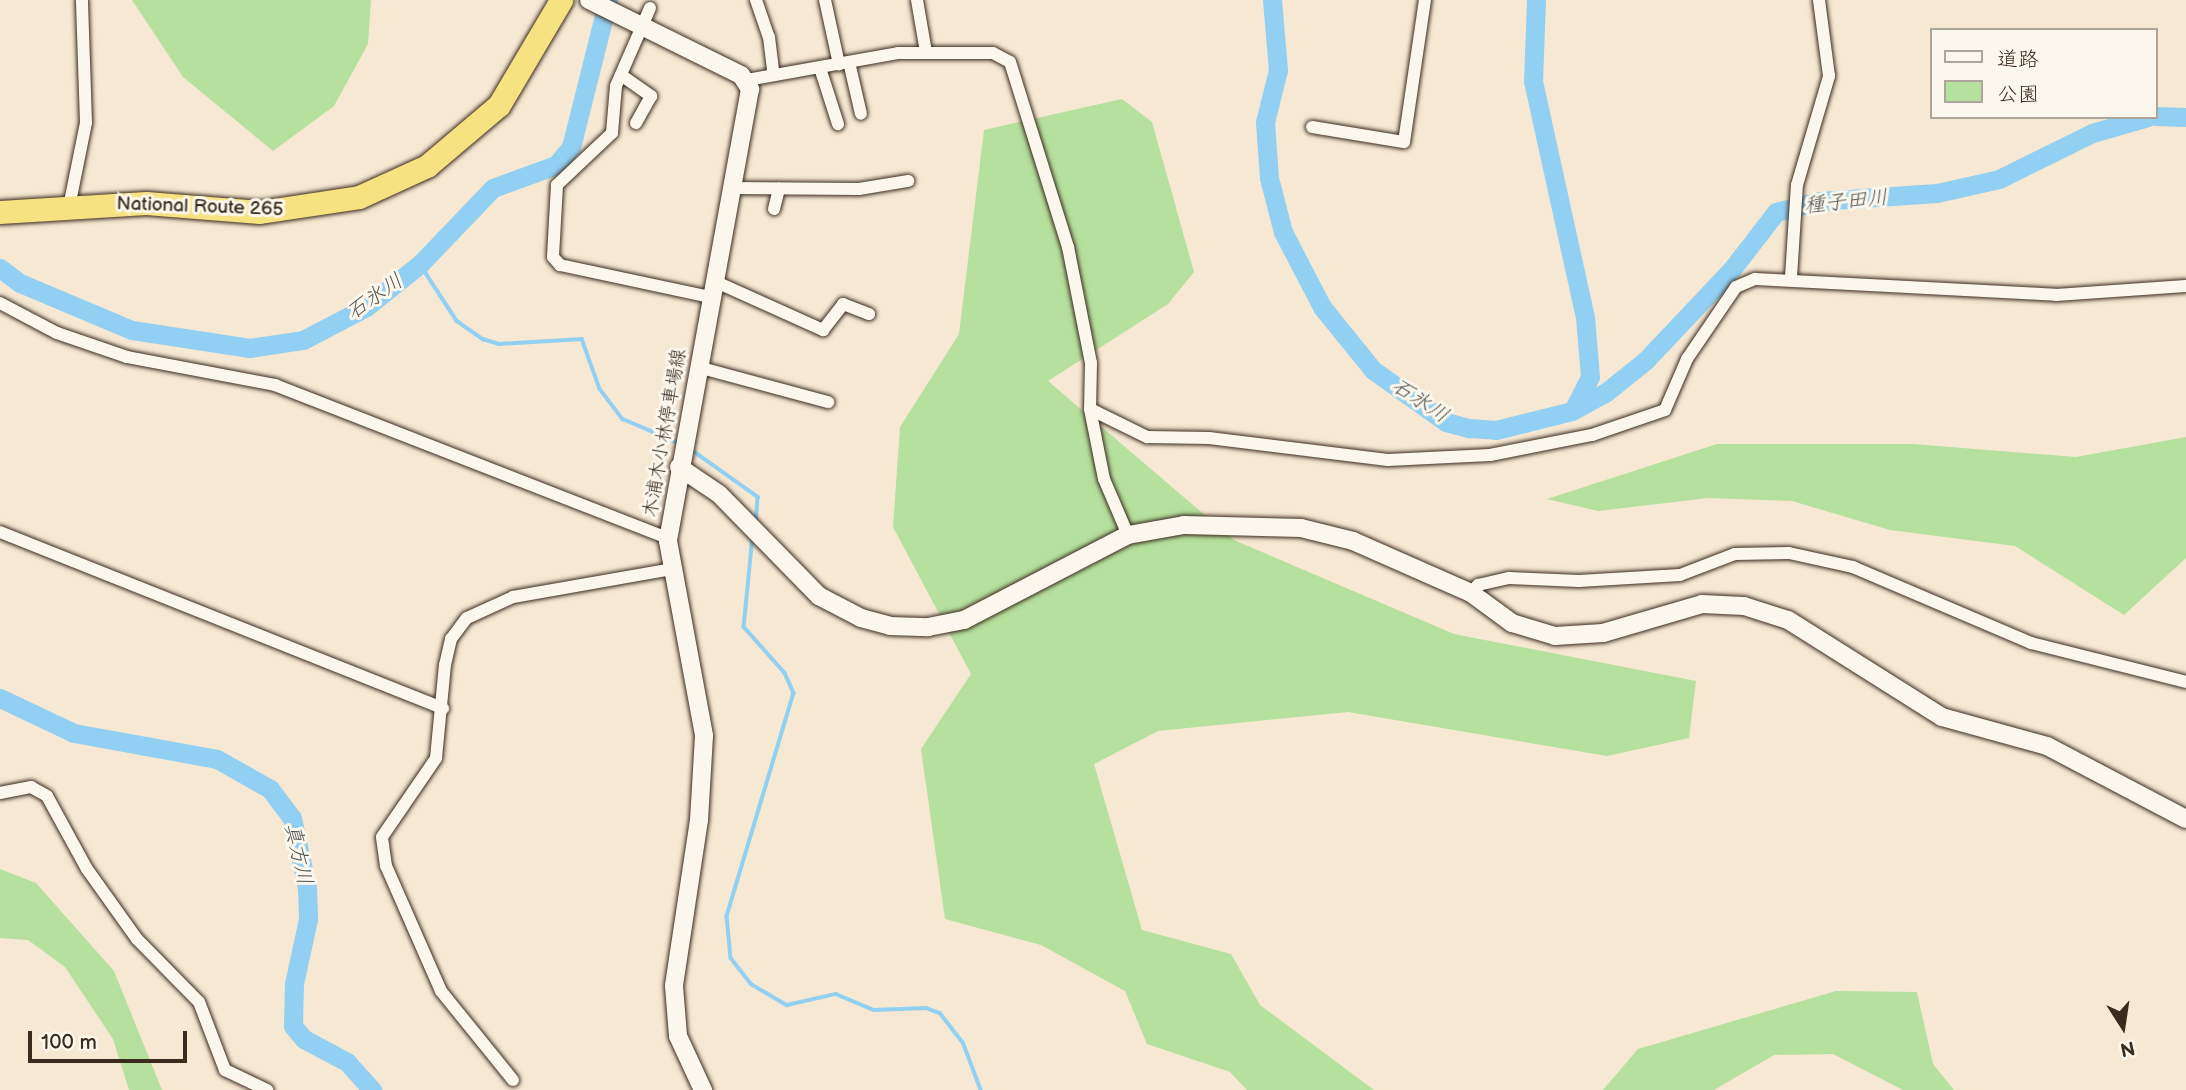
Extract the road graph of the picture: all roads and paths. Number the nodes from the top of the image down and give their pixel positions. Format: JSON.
{"nodes":[{"id":1,"x":82,"y":0,"type":"edge"},
{"id":2,"x":561,"y":0,"type":"edge"},
{"id":3,"x":589,"y":0,"type":"edge"},
{"id":4,"x":755,"y":0,"type":"edge"},
{"id":5,"x":825,"y":0,"type":"edge"},
{"id":6,"x":917,"y":0,"type":"edge"},
{"id":7,"x":923,"y":0,"type":"edge"},
{"id":8,"x":1425,"y":0,"type":"edge"},
{"id":9,"x":1819,"y":0,"type":"edge"},
{"id":10,"x":650,"y":8,"type":"dead end"},
{"id":11,"x":639,"y":27,"type":"junction"},
{"id":12,"x":926,"y":52,"type":"junction"},
{"id":13,"x":844,"y":63,"type":"junction"},
{"id":14,"x":820,"y":68,"type":"junction"},
{"id":15,"x":621,"y":75,"type":"junction"},
{"id":16,"x":774,"y":75,"type":"junction"},
{"id":17,"x":747,"y":80,"type":"junction"},
{"id":18,"x":861,"y":114,"type":"dead end"},
{"id":19,"x":636,"y":122,"type":"dead end"},
{"id":20,"x":838,"y":124,"type":"dead end"},
{"id":21,"x":1312,"y":127,"type":"dead end"},
{"id":22,"x":908,"y":181,"type":"dead end"},
{"id":23,"x":730,"y":188,"type":"junction"},
{"id":24,"x":779,"y":189,"type":"junction"},
{"id":25,"x":69,"y":207,"type":"junction"},
{"id":26,"x":775,"y":209,"type":"dead end"},
{"id":27,"x":0,"y":212,"type":"edge"},
{"id":28,"x":1791,"y":277,"type":"junction"},
{"id":29,"x":2186,"y":286,"type":"edge"},
{"id":30,"x":712,"y":289,"type":"junction"},
{"id":31,"x":0,"y":303,"type":"edge"},
{"id":32,"x":869,"y":314,"type":"dead end"},
{"id":33,"x":698,"y":367,"type":"junction"},
{"id":34,"x":828,"y":402,"type":"dead end"},
{"id":35,"x":1090,"y":409,"type":"junction"},
{"id":36,"x":679,"y":467,"type":"junction"},
{"id":37,"x":0,"y":532,"type":"edge"},
{"id":38,"x":1128,"y":534,"type":"junction"},
{"id":39,"x":668,"y":538,"type":"junction"},
{"id":40,"x":672,"y":569,"type":"junction"},
{"id":41,"x":1471,"y":593,"type":"junction"},
{"id":42,"x":2186,"y":682,"type":"edge"},
{"id":43,"x":443,"y":708,"type":"junction"},
{"id":44,"x":0,"y":793,"type":"edge"},
{"id":45,"x":2186,"y":819,"type":"edge"},
{"id":46,"x":513,"y":1080,"type":"dead end"},
{"id":47,"x":267,"y":1090,"type":"edge"},
{"id":48,"x":703,"y":1090,"type":"edge"}],
"edges":[{"from":1,"to":25,"type":"street"},
{"from":2,"to":25,"type":"highway","name":"National Route 265"},
{"from":3,"to":11,"type":"street"},
{"from":4,"to":16,"type":"street"},
{"from":5,"to":13,"type":"street"},
{"from":6,"to":7,"type":"street"},
{"from":6,"to":12,"type":"street"},
{"from":8,"to":21,"type":"street"},
{"from":9,"to":28,"type":"street"},
{"from":10,"to":11,"type":"street"},
{"from":11,"to":15,"type":"street"},
{"from":11,"to":17,"type":"street"},
{"from":12,"to":13,"type":"street"},
{"from":12,"to":35,"type":"street"},
{"from":13,"to":14,"type":"street"},
{"from":13,"to":18,"type":"street"},
{"from":14,"to":16,"type":"street"},
{"from":14,"to":20,"type":"street"},
{"from":15,"to":19,"type":"street"},
{"from":15,"to":30,"type":"street"},
{"from":16,"to":17,"type":"street"},
{"from":17,"to":23,"type":"street","name":"木浦木小林停車場線"},
{"from":22,"to":24,"type":"street"},
{"from":23,"to":24,"type":"street"},
{"from":23,"to":30,"type":"street","name":"木浦木小林停車場線"},
{"from":24,"to":26,"type":"street"},
{"from":25,"to":27,"type":"highway","name":"National Route 265"},
{"from":28,"to":29,"type":"street"},
{"from":28,"to":35,"type":"street"},
{"from":30,"to":32,"type":"street"},
{"from":30,"to":33,"type":"street","name":"木浦木小林停車場線"},
{"from":31,"to":39,"type":"street"},
{"from":33,"to":34,"type":"street"},
{"from":33,"to":36,"type":"street","name":"木浦木小林停車場線"},
{"from":35,"to":38,"type":"street"},
{"from":36,"to":38,"type":"street"},
{"from":36,"to":39,"type":"street","name":"木浦木小林停車場線"},
{"from":37,"to":43,"type":"street"},
{"from":38,"to":41,"type":"street"},
{"from":39,"to":40,"type":"street","name":"木浦木小林停車場線"},
{"from":40,"to":43,"type":"street"},
{"from":40,"to":48,"type":"street","name":"木浦木小林停車場線"},
{"from":41,"to":42,"type":"street"},
{"from":41,"to":45,"type":"street"},
{"from":43,"to":46,"type":"street"},
{"from":44,"to":47,"type":"street"}]}
